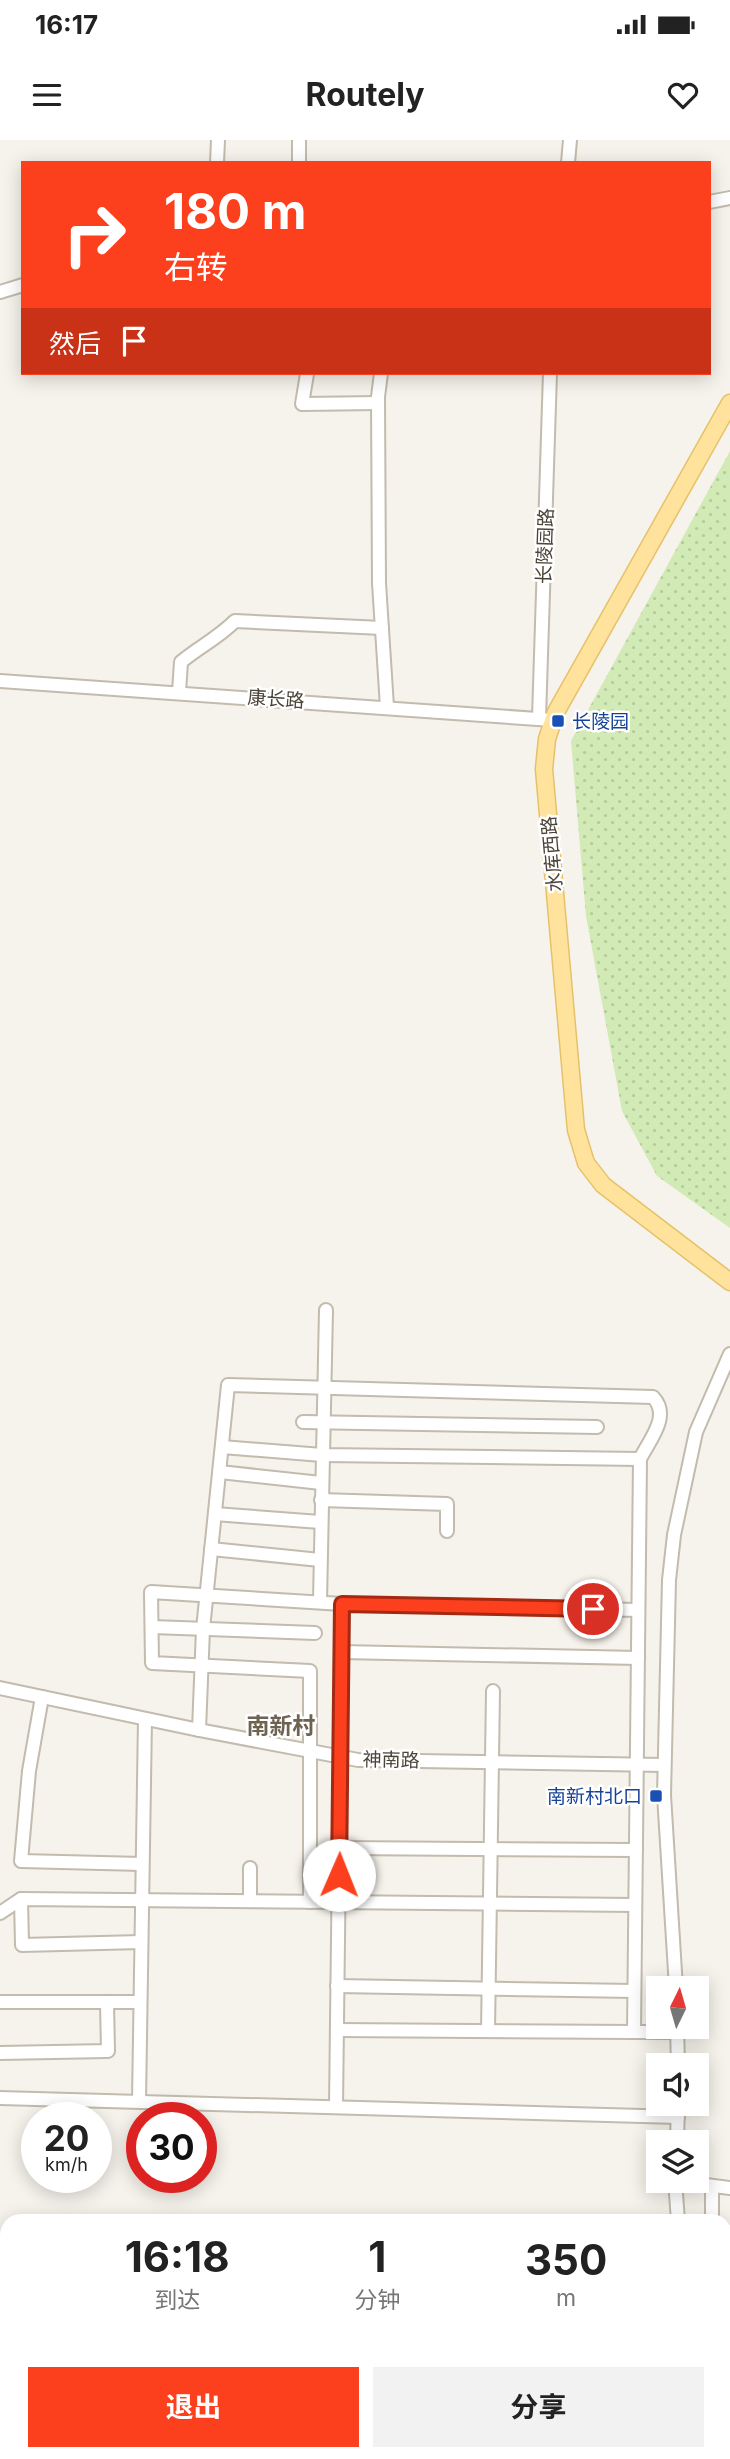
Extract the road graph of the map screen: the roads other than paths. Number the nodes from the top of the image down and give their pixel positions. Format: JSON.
{"nodes":[{"id":1,"x":218,"y":140,"type":"edge"},
{"id":2,"x":299,"y":140,"type":"edge"},
{"id":3,"x":570,"y":140,"type":"edge"},
{"id":4,"x":218,"y":161,"type":"edge"},
{"id":5,"x":299,"y":161,"type":"edge"},
{"id":6,"x":568,"y":161,"type":"edge"},
{"id":7,"x":730,"y":198,"type":"edge"},
{"id":8,"x":711,"y":202,"type":"edge"},
{"id":9,"x":21,"y":286,"type":"edge"},
{"id":10,"x":0,"y":292,"type":"edge"},
{"id":11,"x":307,"y":375,"type":"edge"},
{"id":12,"x":381,"y":375,"type":"edge"},
{"id":13,"x":550,"y":375,"type":"edge"},
{"id":14,"x":730,"y":402,"type":"edge"},
{"id":15,"x":378,"y":403,"type":"junction"},
{"id":16,"x":382,"y":628,"type":"junction"},
{"id":17,"x":0,"y":681,"type":"edge"},
{"id":18,"x":179,"y":692,"type":"junction"},
{"id":19,"x":387,"y":707,"type":"junction"},
{"id":20,"x":546,"y":719,"type":"junction"},
{"id":21,"x":730,"y":1282,"type":"edge"},
{"id":22,"x":326,"y":1310,"type":"dead end"},
{"id":23,"x":730,"y":1354,"type":"edge"},
{"id":24,"x":323,"y":1387,"type":"junction"},
{"id":25,"x":303,"y":1422,"type":"dead end"},
{"id":26,"x":323,"y":1422,"type":"junction"},
{"id":27,"x":597,"y":1427,"type":"dead end"},
{"id":28,"x":222,"y":1447,"type":"junction"},
{"id":29,"x":322,"y":1455,"type":"junction"},
{"id":30,"x":639,"y":1459,"type":"junction"},
{"id":31,"x":220,"y":1472,"type":"junction"},
{"id":32,"x":321,"y":1483,"type":"junction"},
{"id":33,"x":321,"y":1500,"type":"junction"},
{"id":34,"x":215,"y":1514,"type":"junction"},
{"id":35,"x":320,"y":1522,"type":"junction"},
{"id":36,"x":447,"y":1531,"type":"dead end"},
{"id":37,"x":211,"y":1549,"type":"junction"},
{"id":38,"x":320,"y":1560,"type":"junction"},
{"id":39,"x":206,"y":1594,"type":"junction"},
{"id":40,"x":320,"y":1601,"type":"junction"},
{"id":41,"x":342,"y":1604,"type":"junction"},
{"id":42,"x":638,"y":1610,"type":"junction"},
{"id":43,"x":152,"y":1627,"type":"junction"},
{"id":44,"x":203,"y":1629,"type":"junction"},
{"id":45,"x":315,"y":1633,"type":"dead end"},
{"id":46,"x":341,"y":1652,"type":"junction"},
{"id":47,"x":638,"y":1658,"type":"junction"},
{"id":48,"x":200,"y":1666,"type":"junction"},
{"id":49,"x":0,"y":1688,"type":"edge"},
{"id":50,"x":493,"y":1690,"type":"dead end"},
{"id":51,"x":42,"y":1697,"type":"junction"},
{"id":52,"x":145,"y":1719,"type":"junction"},
{"id":53,"x":199,"y":1730,"type":"junction"},
{"id":54,"x":311,"y":1752,"type":"junction"},
{"id":55,"x":340,"y":1757,"type":"junction"},
{"id":56,"x":492,"y":1762,"type":"junction"},
{"id":57,"x":637,"y":1764,"type":"junction"},
{"id":58,"x":664,"y":1765,"type":"junction"},
{"id":59,"x":339,"y":1848,"type":"junction"},
{"id":60,"x":491,"y":1849,"type":"junction"},
{"id":61,"x":636,"y":1850,"type":"junction"},
{"id":62,"x":142,"y":1864,"type":"junction"},
{"id":63,"x":250,"y":1868,"type":"dead end"},
{"id":64,"x":21,"y":1899,"type":"junction"},
{"id":65,"x":142,"y":1900,"type":"junction"},
{"id":66,"x":250,"y":1901,"type":"junction"},
{"id":67,"x":310,"y":1902,"type":"junction"},
{"id":68,"x":338,"y":1902,"type":"junction"},
{"id":69,"x":490,"y":1904,"type":"junction"},
{"id":70,"x":635,"y":1905,"type":"junction"},
{"id":71,"x":0,"y":1913,"type":"edge"},
{"id":72,"x":141,"y":1942,"type":"junction"},
{"id":73,"x":675,"y":1976,"type":"edge"},
{"id":74,"x":337,"y":1986,"type":"junction"},
{"id":75,"x":489,"y":1989,"type":"junction"},
{"id":76,"x":634,"y":1991,"type":"junction"},
{"id":77,"x":107,"y":2002,"type":"junction"},
{"id":78,"x":140,"y":2002,"type":"junction"},
{"id":79,"x":0,"y":2003,"type":"edge"},
{"id":80,"x":337,"y":2030,"type":"junction"},
{"id":81,"x":488,"y":2031,"type":"junction"},
{"id":82,"x":646,"y":2031,"type":"edge"},
{"id":83,"x":634,"y":2032,"type":"junction"},
{"id":84,"x":0,"y":2053,"type":"edge"},
{"id":85,"x":0,"y":2098,"type":"edge"},
{"id":86,"x":139,"y":2101,"type":"junction"},
{"id":87,"x":336,"y":2107,"type":"junction"},
{"id":88,"x":646,"y":2110,"type":"edge"},
{"id":89,"x":709,"y":2186,"type":"edge"},
{"id":90,"x":712,"y":2186,"type":"junction"},
{"id":91,"x":730,"y":2188,"type":"edge"},
{"id":92,"x":677,"y":2193,"type":"edge"},
{"id":93,"x":678,"y":2214,"type":"edge"},
{"id":94,"x":712,"y":2214,"type":"edge"}],
"edges":[{"from":1,"to":4,"type":"street"},
{"from":2,"to":5,"type":"street"},
{"from":3,"to":6,"type":"street"},
{"from":7,"to":8,"type":"street"},
{"from":9,"to":10,"type":"street"},
{"from":11,"to":15,"type":"street"},
{"from":12,"to":15,"type":"street"},
{"from":13,"to":20,"type":"street","name":"长陵园路"},
{"from":14,"to":20,"type":"main road","name":"水库西路"},
{"from":15,"to":16,"type":"street"},
{"from":16,"to":18,"type":"street"},
{"from":16,"to":19,"type":"street"},
{"from":17,"to":18,"type":"street","name":"康长路"},
{"from":18,"to":19,"type":"street","name":"康长路"},
{"from":19,"to":20,"type":"street","name":"康长路"},
{"from":20,"to":21,"type":"main road","name":"水库西路"},
{"from":22,"to":24,"type":"street"},
{"from":23,"to":58,"type":"street"},
{"from":24,"to":26,"type":"street"},
{"from":24,"to":28,"type":"street"},
{"from":24,"to":30,"type":"street"},
{"from":25,"to":26,"type":"street"},
{"from":26,"to":27,"type":"street"},
{"from":26,"to":29,"type":"street"},
{"from":28,"to":29,"type":"street"},
{"from":28,"to":31,"type":"street"},
{"from":29,"to":30,"type":"street"},
{"from":29,"to":32,"type":"street"},
{"from":30,"to":42,"type":"street"},
{"from":31,"to":32,"type":"street"},
{"from":31,"to":34,"type":"street"},
{"from":32,"to":33,"type":"street"},
{"from":33,"to":35,"type":"street"},
{"from":33,"to":36,"type":"street"},
{"from":34,"to":35,"type":"street"},
{"from":34,"to":37,"type":"street"},
{"from":35,"to":38,"type":"street"},
{"from":37,"to":38,"type":"street"},
{"from":37,"to":39,"type":"street"},
{"from":38,"to":40,"type":"street"},
{"from":39,"to":40,"type":"street"},
{"from":39,"to":43,"type":"street"},
{"from":39,"to":44,"type":"street"},
{"from":40,"to":41,"type":"street"},
{"from":41,"to":42,"type":"street"},
{"from":41,"to":46,"type":"street"},
{"from":42,"to":47,"type":"street"},
{"from":43,"to":44,"type":"street"},
{"from":43,"to":48,"type":"street"},
{"from":44,"to":45,"type":"street"},
{"from":44,"to":48,"type":"street"},
{"from":46,"to":47,"type":"street"},
{"from":46,"to":55,"type":"street"},
{"from":47,"to":57,"type":"street"},
{"from":48,"to":53,"type":"street"},
{"from":48,"to":54,"type":"street"},
{"from":49,"to":51,"type":"street","name":"神南路"},
{"from":50,"to":56,"type":"street"},
{"from":51,"to":52,"type":"street","name":"神南路"},
{"from":51,"to":62,"type":"street"},
{"from":52,"to":53,"type":"street","name":"神南路"},
{"from":52,"to":62,"type":"street"},
{"from":53,"to":54,"type":"street","name":"神南路"},
{"from":54,"to":55,"type":"street","name":"神南路"},
{"from":54,"to":67,"type":"street"},
{"from":55,"to":56,"type":"street","name":"神南路"},
{"from":55,"to":59,"type":"street"},
{"from":56,"to":57,"type":"street","name":"神南路"},
{"from":56,"to":60,"type":"street"},
{"from":57,"to":58,"type":"street","name":"神南路"},
{"from":57,"to":61,"type":"street"},
{"from":58,"to":73,"type":"street"},
{"from":59,"to":60,"type":"street"},
{"from":59,"to":68,"type":"street"},
{"from":60,"to":61,"type":"street"},
{"from":60,"to":69,"type":"street"},
{"from":61,"to":70,"type":"street"},
{"from":62,"to":65,"type":"street"},
{"from":63,"to":66,"type":"street"},
{"from":64,"to":65,"type":"street"},
{"from":64,"to":71,"type":"street"},
{"from":64,"to":72,"type":"street"},
{"from":65,"to":66,"type":"street"},
{"from":65,"to":72,"type":"street"},
{"from":66,"to":67,"type":"street"},
{"from":67,"to":68,"type":"street"},
{"from":68,"to":69,"type":"street"},
{"from":68,"to":74,"type":"street"},
{"from":69,"to":70,"type":"street"},
{"from":69,"to":75,"type":"street"},
{"from":70,"to":76,"type":"street"},
{"from":72,"to":78,"type":"street"},
{"from":74,"to":75,"type":"street"},
{"from":74,"to":80,"type":"street"},
{"from":75,"to":76,"type":"street"},
{"from":75,"to":81,"type":"street"},
{"from":76,"to":83,"type":"street"},
{"from":77,"to":78,"type":"street"},
{"from":77,"to":79,"type":"street"},
{"from":77,"to":84,"type":"street"},
{"from":78,"to":86,"type":"street"},
{"from":80,"to":81,"type":"street"},
{"from":80,"to":87,"type":"street"},
{"from":81,"to":83,"type":"street"},
{"from":82,"to":83,"type":"street"},
{"from":85,"to":86,"type":"street"},
{"from":86,"to":87,"type":"street"},
{"from":87,"to":88,"type":"street"},
{"from":89,"to":90,"type":"street"},
{"from":90,"to":91,"type":"street"},
{"from":90,"to":94,"type":"street"},
{"from":92,"to":93,"type":"street"}]}
